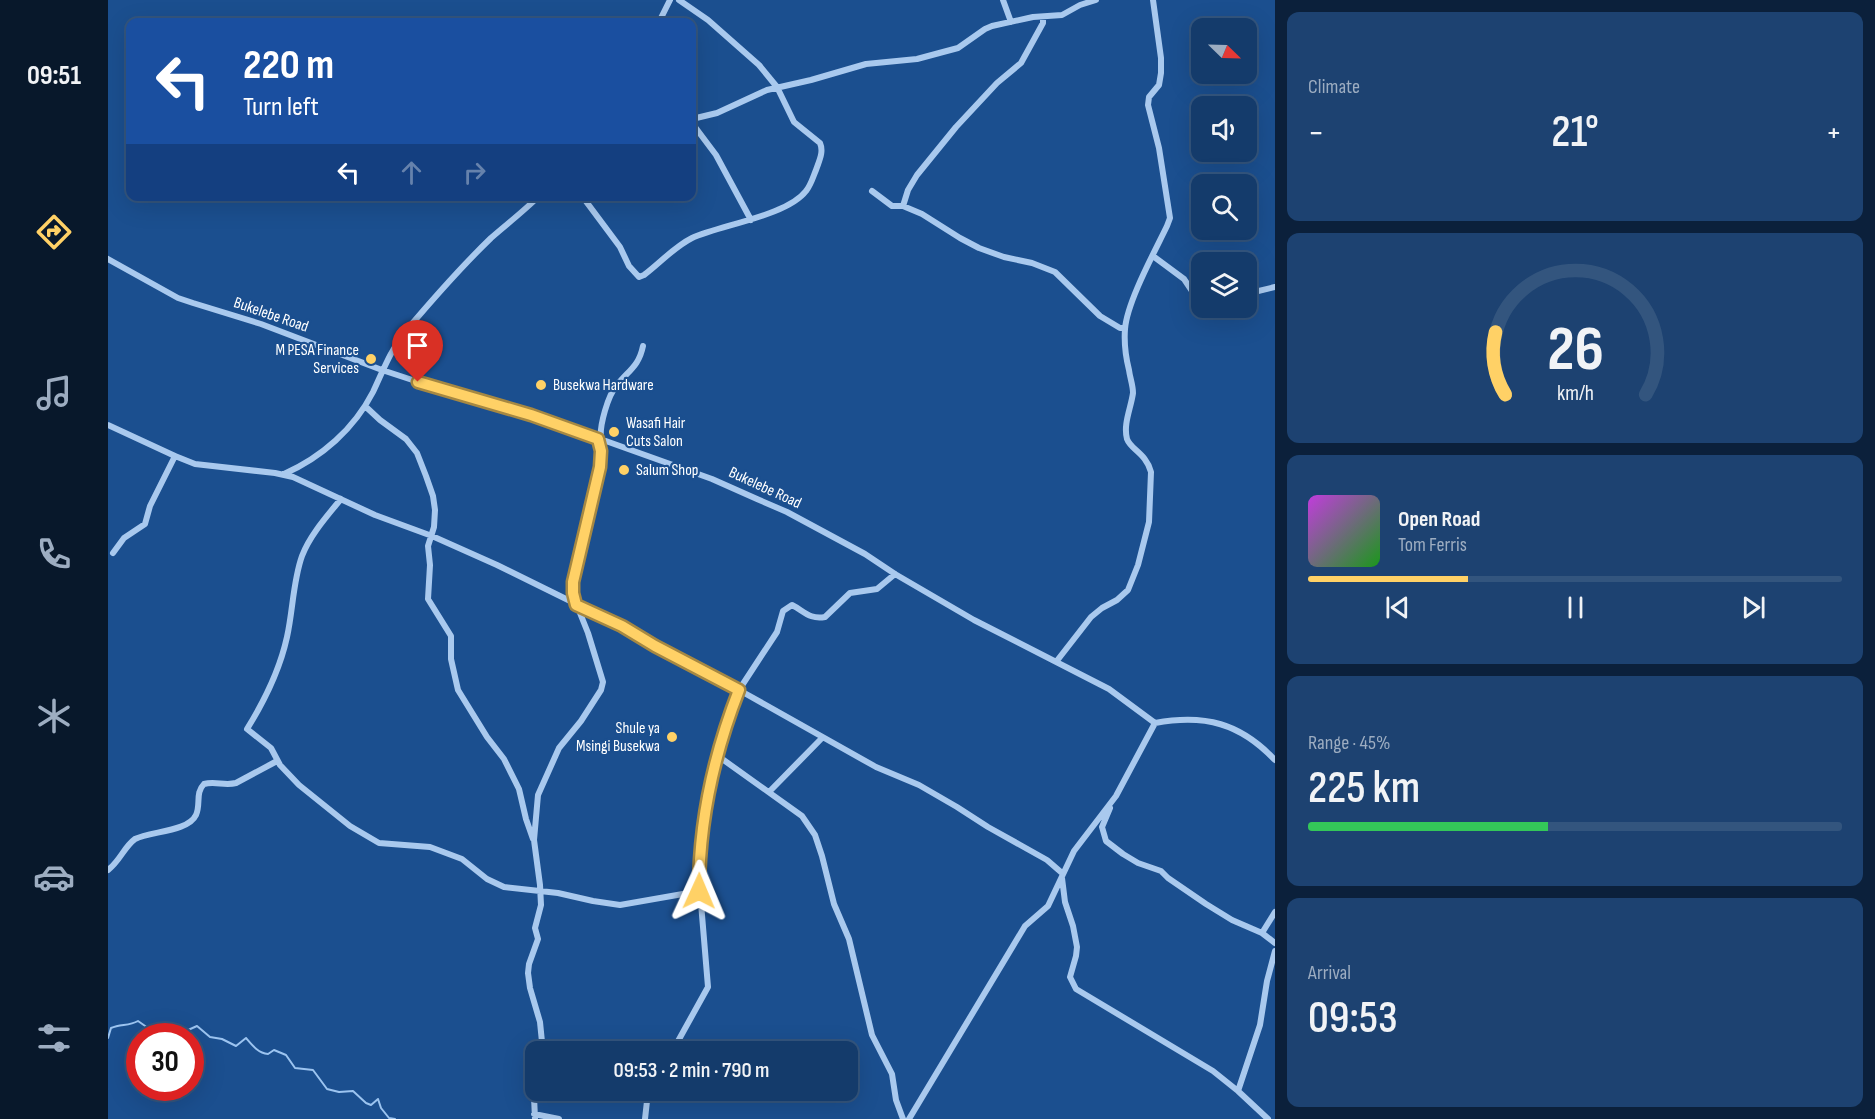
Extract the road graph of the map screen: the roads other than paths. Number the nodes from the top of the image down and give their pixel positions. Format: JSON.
{"nodes":[{"id":1,"x":670,"y":0,"type":"edge"},
{"id":2,"x":679,"y":0,"type":"edge"},
{"id":3,"x":1003,"y":0,"type":"edge"},
{"id":4,"x":1096,"y":0,"type":"edge"},
{"id":5,"x":1153,"y":0,"type":"edge"},
{"id":6,"x":1043,"y":16,"type":"junction"},
{"id":7,"x":661,"y":18,"type":"edge"},
{"id":8,"x":1011,"y":22,"type":"junction"},
{"id":9,"x":777,"y":87,"type":"junction"},
{"id":10,"x":696,"y":120,"type":"edge"},
{"id":11,"x":696,"y":127,"type":"edge"},
{"id":12,"x":872,"y":191,"type":"dead end"},
{"id":13,"x":533,"y":201,"type":"edge"},
{"id":14,"x":586,"y":201,"type":"edge"},
{"id":15,"x":903,"y":206,"type":"junction"},
{"id":16,"x":751,"y":220,"type":"junction"},
{"id":17,"x":1153,"y":255,"type":"junction"},
{"id":18,"x":108,"y":259,"type":"edge"},
{"id":19,"x":1275,"y":287,"type":"edge"},
{"id":20,"x":1191,"y":290,"type":"edge"},
{"id":21,"x":1257,"y":291,"type":"edge"},
{"id":22,"x":1125,"y":328,"type":"junction"},
{"id":23,"x":643,"y":346,"type":"dead end"},
{"id":24,"x":382,"y":370,"type":"junction"},
{"id":25,"x":365,"y":406,"type":"junction"},
{"id":26,"x":108,"y":425,"type":"edge"},
{"id":27,"x":600,"y":439,"type":"junction"},
{"id":28,"x":174,"y":456,"type":"junction"},
{"id":29,"x":284,"y":474,"type":"junction"},
{"id":30,"x":341,"y":499,"type":"junction"},
{"id":31,"x":432,"y":536,"type":"junction"},
{"id":32,"x":113,"y":553,"type":"dead end"},
{"id":33,"x":895,"y":574,"type":"junction"},
{"id":34,"x":576,"y":605,"type":"junction"},
{"id":35,"x":1056,"y":662,"type":"junction"},
{"id":36,"x":739,"y":690,"type":"junction"},
{"id":37,"x":1155,"y":723,"type":"junction"},
{"id":38,"x":822,"y":738,"type":"junction"},
{"id":39,"x":1264,"y":749,"type":"junction"},
{"id":40,"x":1275,"y":750,"type":"edge"},
{"id":41,"x":718,"y":756,"type":"junction"},
{"id":42,"x":1275,"y":760,"type":"edge"},
{"id":43,"x":277,"y":761,"type":"junction"},
{"id":44,"x":770,"y":791,"type":"junction"},
{"id":45,"x":1110,"y":804,"type":"junction"},
{"id":46,"x":534,"y":840,"type":"junction"},
{"id":47,"x":108,"y":870,"type":"edge"},
{"id":48,"x":1062,"y":876,"type":"junction"},
{"id":49,"x":699,"y":891,"type":"junction"},
{"id":50,"x":541,"y":892,"type":"junction"},
{"id":51,"x":1275,"y":912,"type":"edge"},
{"id":52,"x":1262,"y":933,"type":"junction"},
{"id":53,"x":1275,"y":943,"type":"edge"},
{"id":54,"x":1275,"y":951,"type":"edge"},
{"id":55,"x":542,"y":1041,"type":"edge"},
{"id":56,"x":678,"y":1041,"type":"edge"},
{"id":57,"x":1239,"y":1091,"type":"junction"},
{"id":58,"x":534,"y":1101,"type":"edge"},
{"id":59,"x":647,"y":1101,"type":"edge"},
{"id":60,"x":535,"y":1116,"type":"edge"},
{"id":61,"x":559,"y":1119,"type":"edge"},
{"id":62,"x":645,"y":1119,"type":"edge"},
{"id":63,"x":903,"y":1119,"type":"edge"},
{"id":64,"x":909,"y":1119,"type":"edge"},
{"id":65,"x":1268,"y":1119,"type":"edge"}],
"edges":[{"from":1,"to":7,"type":"street"},
{"from":2,"to":9,"type":"street"},
{"from":3,"to":8,"type":"street"},
{"from":4,"to":6,"type":"street"},
{"from":5,"to":17,"type":"street"},
{"from":6,"to":8,"type":"street"},
{"from":6,"to":15,"type":"street"},
{"from":8,"to":9,"type":"street"},
{"from":9,"to":10,"type":"street"},
{"from":9,"to":16,"type":"street"},
{"from":11,"to":16,"type":"street"},
{"from":12,"to":15,"type":"street"},
{"from":13,"to":24,"type":"street"},
{"from":14,"to":16,"type":"street"},
{"from":15,"to":22,"type":"street"},
{"from":17,"to":20,"type":"street"},
{"from":17,"to":22,"type":"street"},
{"from":18,"to":24,"type":"street","name":"Bukelebe Road"},
{"from":19,"to":21,"type":"street"},
{"from":22,"to":35,"type":"street"},
{"from":23,"to":27,"type":"street"},
{"from":24,"to":25,"type":"street"},
{"from":24,"to":27,"type":"street","name":"Bukelebe Road"},
{"from":25,"to":29,"type":"street"},
{"from":25,"to":31,"type":"street"},
{"from":26,"to":28,"type":"street"},
{"from":27,"to":33,"type":"street","name":"Bukelebe Road"},
{"from":27,"to":34,"type":"street"},
{"from":28,"to":29,"type":"street"},
{"from":28,"to":32,"type":"street"},
{"from":29,"to":30,"type":"street"},
{"from":30,"to":31,"type":"street"},
{"from":30,"to":43,"type":"street"},
{"from":31,"to":34,"type":"street"},
{"from":31,"to":46,"type":"street"},
{"from":33,"to":35,"type":"street","name":"Bukelebe Road"},
{"from":33,"to":36,"type":"street"},
{"from":34,"to":36,"type":"street"},
{"from":34,"to":46,"type":"street"},
{"from":35,"to":37,"type":"street","name":"Bukelebe Road"},
{"from":36,"to":38,"type":"street"},
{"from":36,"to":41,"type":"street"},
{"from":37,"to":39,"type":"street"},
{"from":37,"to":45,"type":"street"},
{"from":38,"to":44,"type":"street"},
{"from":38,"to":48,"type":"street"},
{"from":39,"to":40,"type":"street"},
{"from":39,"to":42,"type":"street"},
{"from":41,"to":44,"type":"street"},
{"from":41,"to":49,"type":"street"},
{"from":43,"to":47,"type":"street"},
{"from":43,"to":50,"type":"street"},
{"from":44,"to":63,"type":"street"},
{"from":45,"to":48,"type":"street"},
{"from":45,"to":52,"type":"street"},
{"from":46,"to":50,"type":"street"},
{"from":48,"to":57,"type":"street"},
{"from":48,"to":64,"type":"street"},
{"from":49,"to":50,"type":"street"},
{"from":49,"to":56,"type":"street"},
{"from":50,"to":55,"type":"street"},
{"from":51,"to":52,"type":"street"},
{"from":52,"to":53,"type":"street"},
{"from":54,"to":57,"type":"street"},
{"from":57,"to":65,"type":"street"},
{"from":58,"to":60,"type":"street"},
{"from":59,"to":62,"type":"street"},
{"from":60,"to":61,"type":"street"}]}
